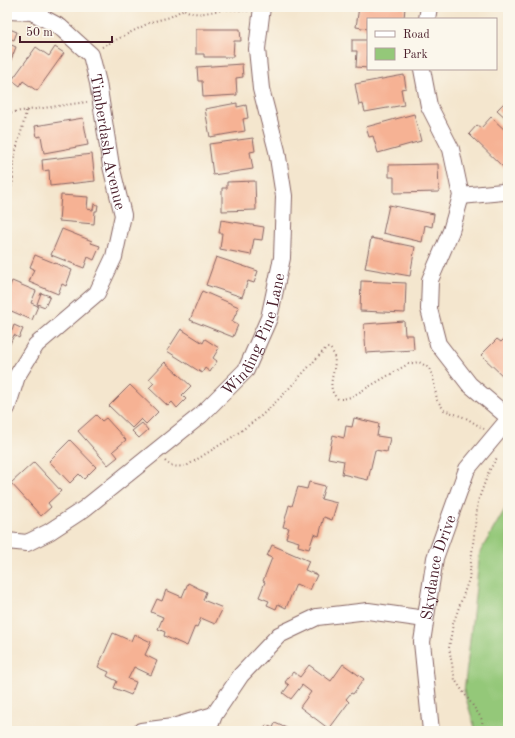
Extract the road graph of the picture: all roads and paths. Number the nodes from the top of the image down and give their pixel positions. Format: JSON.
{"nodes":[{"id":1,"x":181,"y":7,"type":"edge"},
{"id":2,"x":429,"y":7,"type":"edge"},
{"id":3,"x":184,"y":9,"type":"junction"},
{"id":4,"x":262,"y":10,"type":"edge"},
{"id":5,"x":7,"y":11,"type":"edge"},
{"id":6,"x":427,"y":18,"type":"edge"},
{"id":7,"x":91,"y":55,"type":"junction"},
{"id":8,"x":422,"y":70,"type":"edge"},
{"id":9,"x":101,"y":100,"type":"junction"},
{"id":10,"x":26,"y":110,"type":"junction"},
{"id":11,"x":7,"y":113,"type":"edge"},
{"id":12,"x":508,"y":189,"type":"edge"},
{"id":13,"x":7,"y":193,"type":"edge"},
{"id":14,"x":461,"y":196,"type":"junction"},
{"id":15,"x":7,"y":408,"type":"edge"},
{"id":16,"x":508,"y":417,"type":"edge"},
{"id":17,"x":508,"y":420,"type":"edge"},
{"id":18,"x":495,"y":436,"type":"junction"},
{"id":19,"x":157,"y":451,"type":"junction"},
{"id":20,"x":499,"y":454,"type":"dead end"},
{"id":21,"x":7,"y":541,"type":"edge"},
{"id":22,"x":425,"y":620,"type":"junction"},
{"id":23,"x":214,"y":715,"type":"junction"},
{"id":24,"x":141,"y":731,"type":"edge"},
{"id":25,"x":208,"y":731,"type":"edge"},
{"id":26,"x":431,"y":731,"type":"edge"},
{"id":27,"x":483,"y":731,"type":"edge"}],
"edges":[{"from":1,"to":3,"type":"path"},
{"from":2,"to":6,"type":"street"},
{"from":3,"to":4,"type":"path"},
{"from":3,"to":7,"type":"path"},
{"from":4,"to":19,"type":"street","name":"Winding Pine Lane"},
{"from":5,"to":7,"type":"street","name":"Timberdash Avenue"},
{"from":7,"to":9,"type":"street","name":"Timberdash Avenue"},
{"from":8,"to":14,"type":"street"},
{"from":9,"to":10,"type":"path"},
{"from":9,"to":15,"type":"street","name":"Timberdash Avenue"},
{"from":10,"to":11,"type":"path"},
{"from":10,"to":13,"type":"path"},
{"from":12,"to":14,"type":"street"},
{"from":14,"to":16,"type":"street"},
{"from":17,"to":18,"type":"street","name":"Skydance Drive"},
{"from":18,"to":19,"type":"path"},
{"from":18,"to":22,"type":"street","name":"Skydance Drive"},
{"from":19,"to":21,"type":"street","name":"Winding Pine Lane"},
{"from":20,"to":27,"type":"path"},
{"from":22,"to":23,"type":"street"},
{"from":22,"to":26,"type":"street","name":"Skydance Drive"},
{"from":23,"to":24,"type":"street"},
{"from":23,"to":25,"type":"street"}]}
